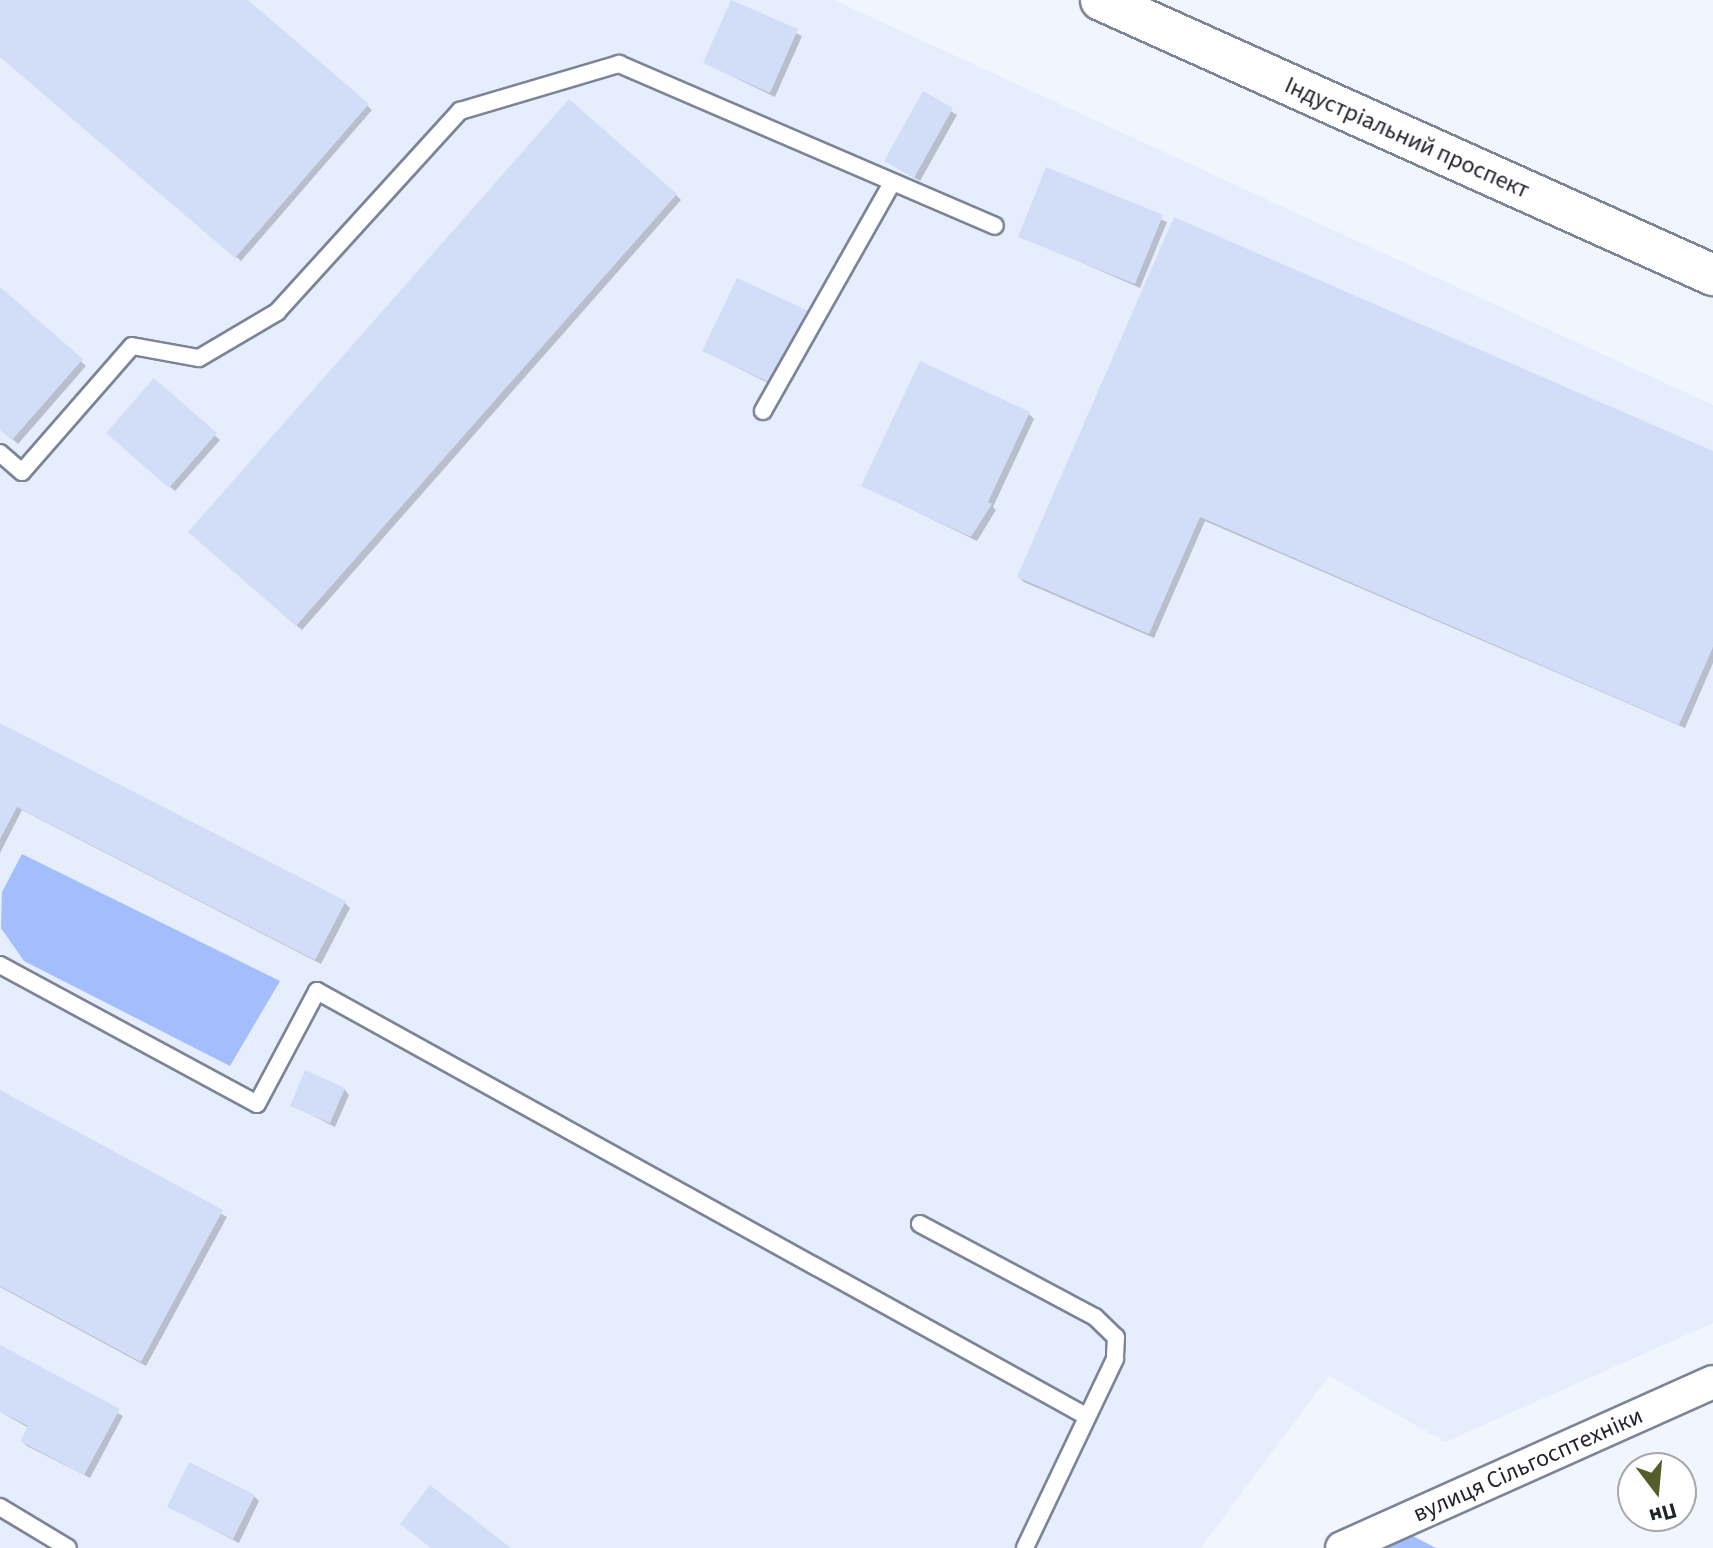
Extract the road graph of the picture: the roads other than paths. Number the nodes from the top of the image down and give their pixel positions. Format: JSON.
{"nodes":[{"id":1,"x":1101,"y":0,"type":"edge"},
{"id":2,"x":892,"y":183,"type":"junction"},
{"id":3,"x":995,"y":226,"type":"dead end"},
{"id":4,"x":1713,"y":275,"type":"edge"},
{"id":5,"x":763,"y":411,"type":"dead end"},
{"id":6,"x":0,"y":453,"type":"edge"},
{"id":7,"x":0,"y":965,"type":"edge"},
{"id":8,"x":920,"y":1224,"type":"dead end"},
{"id":9,"x":1713,"y":1382,"type":"edge"},
{"id":10,"x":1084,"y":1415,"type":"junction"},
{"id":11,"x":0,"y":1507,"type":"edge"},
{"id":12,"x":68,"y":1548,"type":"edge"},
{"id":13,"x":1025,"y":1548,"type":"edge"},
{"id":14,"x":1342,"y":1548,"type":"edge"}],
"edges":[{"from":1,"to":4,"type":"street","name":"Індустріальний проспект"},
{"from":2,"to":3,"type":"lane"},
{"from":2,"to":5,"type":"lane"},
{"from":2,"to":6,"type":"lane"},
{"from":7,"to":10,"type":"lane"},
{"from":8,"to":10,"type":"lane"},
{"from":9,"to":14,"type":"street","name":"вулиця Сільгосптехніки"},
{"from":10,"to":13,"type":"lane"},
{"from":11,"to":12,"type":"lane"}]}
